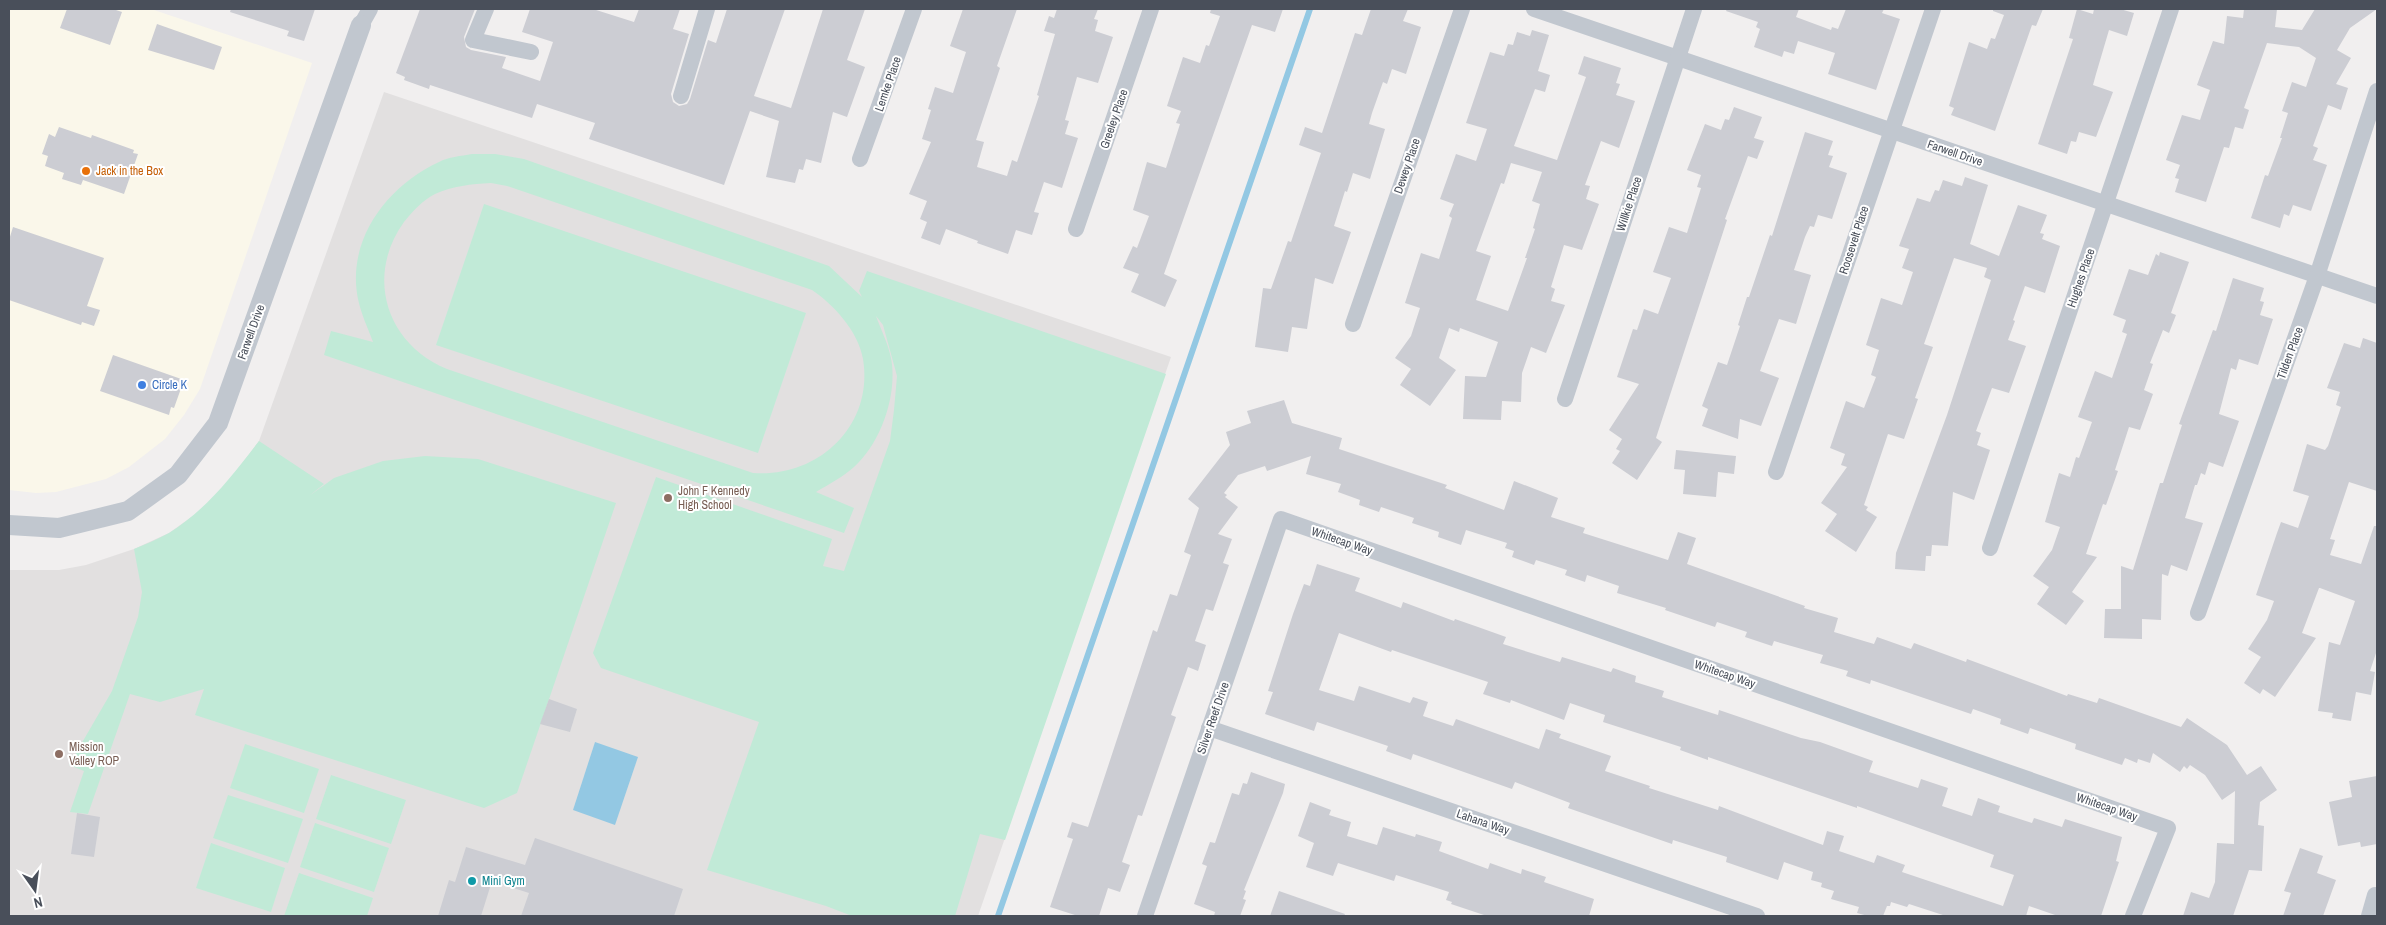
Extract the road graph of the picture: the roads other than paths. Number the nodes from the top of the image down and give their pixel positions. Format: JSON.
{"nodes":[{"id":1,"x":486,"y":9,"type":"edge"},
{"id":2,"x":707,"y":9,"type":"edge"},
{"id":3,"x":914,"y":9,"type":"edge"},
{"id":4,"x":1151,"y":9,"type":"edge"},
{"id":5,"x":1462,"y":9,"type":"edge"},
{"id":6,"x":1534,"y":9,"type":"edge"},
{"id":7,"x":1694,"y":9,"type":"edge"},
{"id":8,"x":1933,"y":9,"type":"edge"},
{"id":9,"x":2172,"y":9,"type":"edge"},
{"id":10,"x":366,"y":17,"type":"edge"},
{"id":11,"x":531,"y":52,"type":"dead end"},
{"id":12,"x":1677,"y":58,"type":"junction"},
{"id":13,"x":2377,"y":91,"type":"edge"},
{"id":14,"x":681,"y":96,"type":"dead end"},
{"id":15,"x":1890,"y":131,"type":"junction"},
{"id":16,"x":860,"y":160,"type":"dead end"},
{"id":17,"x":2106,"y":204,"type":"junction"},
{"id":18,"x":1076,"y":229,"type":"dead end"},
{"id":19,"x":2317,"y":276,"type":"junction"},
{"id":20,"x":2377,"y":296,"type":"edge"},
{"id":21,"x":1353,"y":324,"type":"dead end"},
{"id":22,"x":1565,"y":399,"type":"dead end"},
{"id":23,"x":1776,"y":472,"type":"dead end"},
{"id":24,"x":1281,"y":520,"type":"joint"},
{"id":25,"x":9,"y":525,"type":"edge"},
{"id":26,"x":1990,"y":548,"type":"dead end"},
{"id":27,"x":2198,"y":613,"type":"dead end"},
{"id":28,"x":1209,"y":728,"type":"junction"},
{"id":29,"x":2376,"y":895,"type":"edge"},
{"id":30,"x":1145,"y":916,"type":"edge"},
{"id":31,"x":1757,"y":916,"type":"edge"},
{"id":32,"x":2133,"y":916,"type":"edge"},
{"id":33,"x":2369,"y":916,"type":"edge"}],
"edges":[{"from":1,"to":11,"type":"street"},
{"from":2,"to":14,"type":"street"},
{"from":3,"to":16,"type":"street","name":"Lemke Place"},
{"from":4,"to":18,"type":"street","name":"Greeley Place"},
{"from":5,"to":21,"type":"street","name":"Dewey Place"},
{"from":6,"to":12,"type":"street","name":"Farwell Drive"},
{"from":7,"to":12,"type":"street","name":"Willkie Place"},
{"from":8,"to":15,"type":"street","name":"Roosevelt Place"},
{"from":9,"to":17,"type":"street","name":"Hughes Place"},
{"from":10,"to":25,"type":"street","name":"Farwell Drive"},
{"from":12,"to":15,"type":"street","name":"Farwell Drive"},
{"from":12,"to":22,"type":"street","name":"Willkie Place"},
{"from":13,"to":19,"type":"street","name":"Tilden Place"},
{"from":15,"to":17,"type":"street","name":"Farwell Drive"},
{"from":15,"to":23,"type":"street","name":"Roosevelt Place"},
{"from":17,"to":19,"type":"street","name":"Farwell Drive"},
{"from":17,"to":26,"type":"street","name":"Hughes Place"},
{"from":19,"to":20,"type":"street","name":"Farwell Drive"},
{"from":19,"to":27,"type":"street","name":"Tilden Place"},
{"from":24,"to":28,"type":"street","name":"Silver Reef Drive"},
{"from":24,"to":32,"type":"street","name":"Whitecap Way"},
{"from":28,"to":30,"type":"street","name":"Silver Reef Drive"},
{"from":28,"to":31,"type":"street","name":"Lahana Way"},
{"from":29,"to":33,"type":"street"}]}
